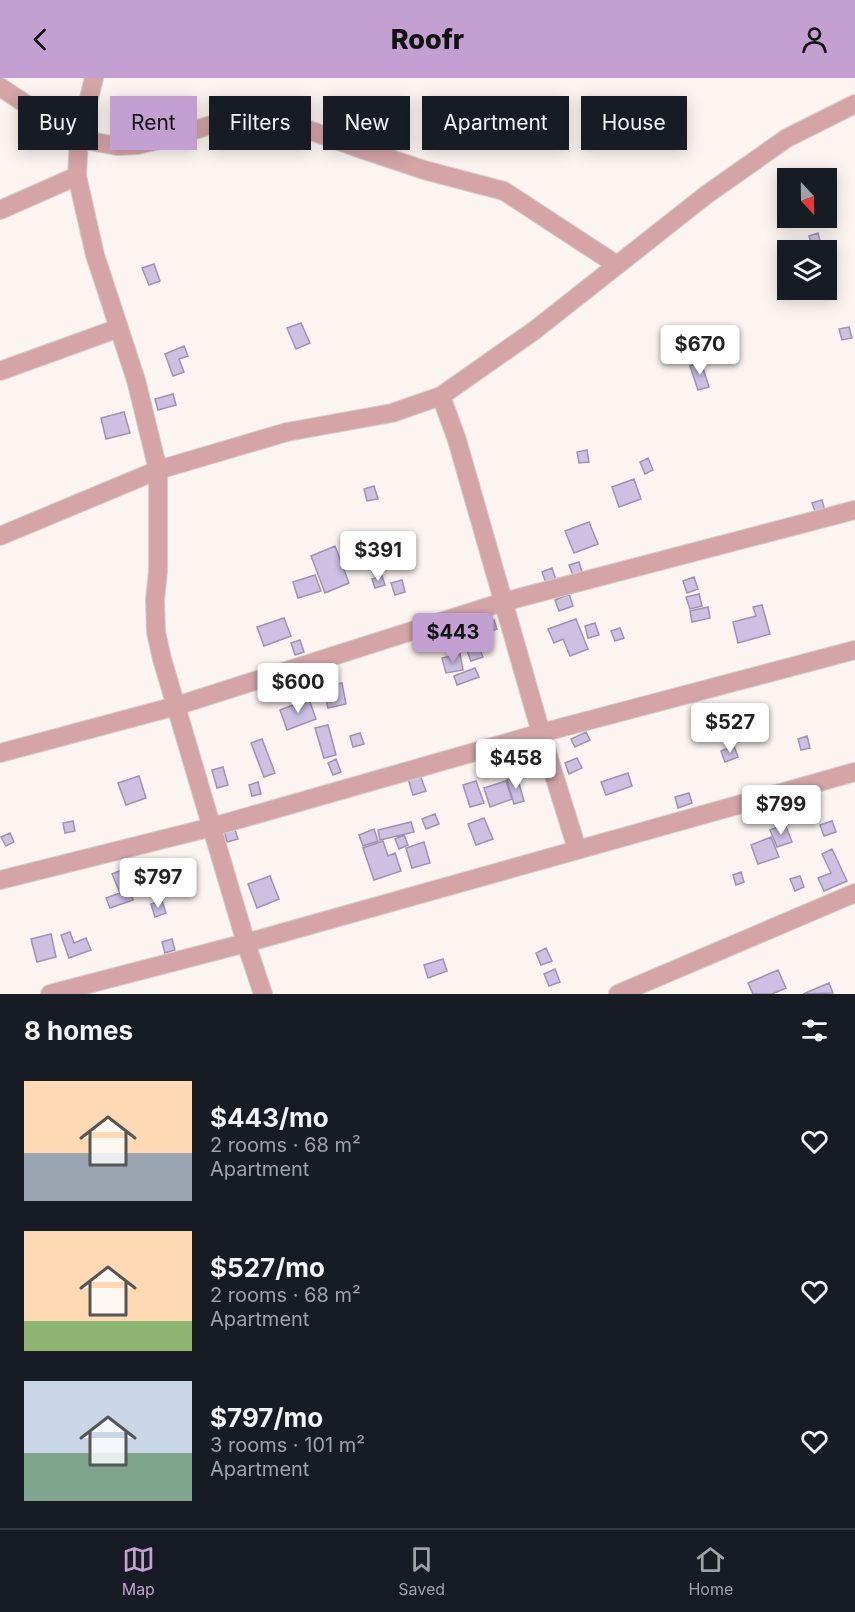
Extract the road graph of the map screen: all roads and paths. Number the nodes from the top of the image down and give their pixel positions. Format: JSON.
{"nodes":[{"id":1,"x":94,"y":78,"type":"edge"},
{"id":2,"x":0,"y":87,"type":"edge"},
{"id":3,"x":90,"y":96,"type":"edge"},
{"id":4,"x":18,"y":99,"type":"edge"},
{"id":5,"x":855,"y":104,"type":"edge"},
{"id":6,"x":98,"y":142,"type":"edge"},
{"id":7,"x":78,"y":150,"type":"edge"},
{"id":8,"x":77,"y":176,"type":"junction"},
{"id":9,"x":0,"y":210,"type":"edge"},
{"id":10,"x":617,"y":265,"type":"junction"},
{"id":11,"x":119,"y":328,"type":"junction"},
{"id":12,"x":0,"y":371,"type":"edge"},
{"id":13,"x":441,"y":396,"type":"junction"},
{"id":14,"x":158,"y":470,"type":"junction"},
{"id":15,"x":855,"y":510,"type":"edge"},
{"id":16,"x":0,"y":536,"type":"edge"},
{"id":17,"x":503,"y":602,"type":"junction"},
{"id":18,"x":855,"y":650,"type":"edge"},
{"id":19,"x":176,"y":706,"type":"junction"},
{"id":20,"x":541,"y":733,"type":"junction"},
{"id":21,"x":0,"y":753,"type":"edge"},
{"id":22,"x":855,"y":772,"type":"edge"},
{"id":23,"x":212,"y":827,"type":"junction"},
{"id":24,"x":577,"y":849,"type":"junction"},
{"id":25,"x":0,"y":880,"type":"edge"},
{"id":26,"x":855,"y":893,"type":"edge"},
{"id":27,"x":246,"y":943,"type":"junction"},
{"id":28,"x":256,"y":992,"type":"edge"},
{"id":29,"x":50,"y":994,"type":"edge"},
{"id":30,"x":618,"y":994,"type":"edge"}],
"edges":[{"from":1,"to":3,"type":"street"},
{"from":2,"to":4,"type":"street"},
{"from":5,"to":10,"type":"street"},
{"from":6,"to":10,"type":"street"},
{"from":7,"to":8,"type":"street"},
{"from":8,"to":9,"type":"street"},
{"from":8,"to":11,"type":"street"},
{"from":10,"to":13,"type":"street"},
{"from":11,"to":12,"type":"street"},
{"from":11,"to":14,"type":"street"},
{"from":13,"to":14,"type":"street"},
{"from":13,"to":17,"type":"street"},
{"from":14,"to":16,"type":"street"},
{"from":14,"to":19,"type":"street"},
{"from":15,"to":17,"type":"street"},
{"from":17,"to":19,"type":"street"},
{"from":17,"to":20,"type":"street"},
{"from":18,"to":20,"type":"street"},
{"from":19,"to":21,"type":"street"},
{"from":19,"to":23,"type":"street"},
{"from":20,"to":23,"type":"street"},
{"from":20,"to":24,"type":"street"},
{"from":22,"to":24,"type":"street"},
{"from":23,"to":25,"type":"street"},
{"from":23,"to":27,"type":"street"},
{"from":24,"to":27,"type":"street"},
{"from":26,"to":30,"type":"street"},
{"from":27,"to":28,"type":"street"},
{"from":27,"to":29,"type":"street"}]}
